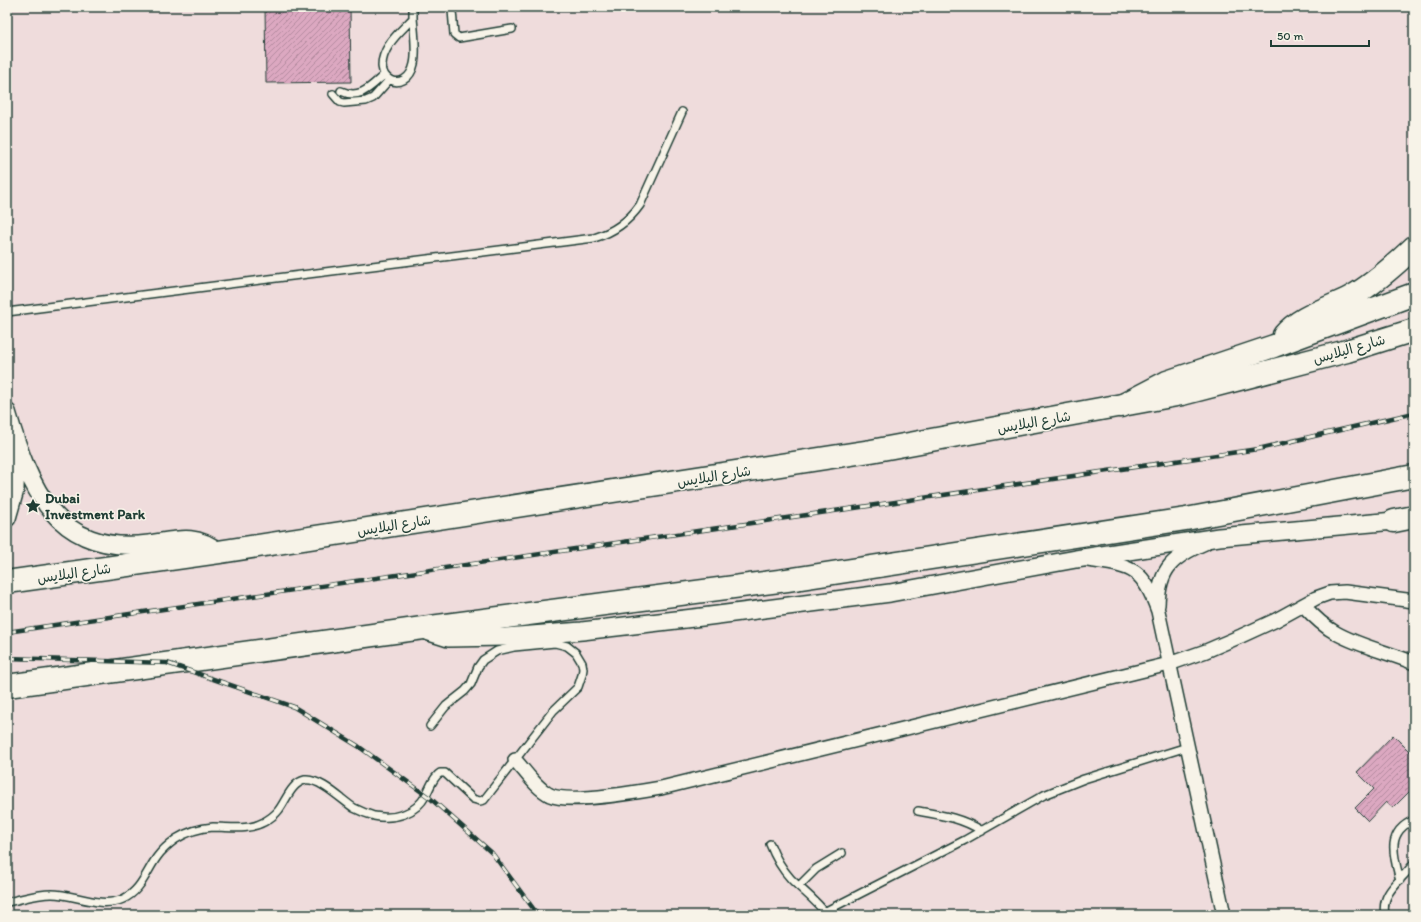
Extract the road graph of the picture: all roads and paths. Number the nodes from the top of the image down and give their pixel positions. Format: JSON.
{"nodes":[{"id":1,"x":413,"y":7,"type":"edge"},
{"id":2,"x":450,"y":7,"type":"edge"},
{"id":3,"x":413,"y":18,"type":"junction"},
{"id":4,"x":512,"y":29,"type":"dead end"},
{"id":5,"x":386,"y":78,"type":"junction"},
{"id":6,"x":341,"y":91,"type":"dead end"},
{"id":7,"x":333,"y":94,"type":"dead end"},
{"id":8,"x":682,"y":112,"type":"dead end"},
{"id":9,"x":1414,"y":247,"type":"edge"},
{"id":10,"x":1414,"y":294,"type":"edge"},
{"id":11,"x":7,"y":312,"type":"edge"},
{"id":12,"x":1414,"y":330,"type":"edge"},
{"id":13,"x":1274,"y":346,"type":"junction"},
{"id":14,"x":1121,"y":406,"type":"junction"},
{"id":15,"x":7,"y":412,"type":"edge"},
{"id":16,"x":16,"y":442,"type":"junction"},
{"id":17,"x":1414,"y":476,"type":"edge"},
{"id":18,"x":7,"y":518,"type":"edge"},
{"id":19,"x":1407,"y":520,"type":"edge"},
{"id":20,"x":1219,"y":537,"type":"junction"},
{"id":21,"x":219,"y":552,"type":"junction"},
{"id":22,"x":1076,"y":559,"type":"junction"},
{"id":23,"x":7,"y":582,"type":"edge"},
{"id":24,"x":1414,"y":601,"type":"edge"},
{"id":25,"x":1303,"y":606,"type":"junction"},
{"id":26,"x":1158,"y":611,"type":"junction"},
{"id":27,"x":423,"y":628,"type":"junction"},
{"id":28,"x":1414,"y":663,"type":"edge"},
{"id":29,"x":1169,"y":664,"type":"junction"},
{"id":30,"x":7,"y":686,"type":"edge"},
{"id":31,"x":430,"y":726,"type":"dead end"},
{"id":32,"x":1187,"y":747,"type":"junction"},
{"id":33,"x":516,"y":760,"type":"junction"},
{"id":34,"x":918,"y":811,"type":"dead end"},
{"id":35,"x":1414,"y":820,"type":"edge"},
{"id":36,"x":982,"y":831,"type":"junction"},
{"id":37,"x":770,"y":844,"type":"dead end"},
{"id":38,"x":842,"y":853,"type":"dead end"},
{"id":39,"x":1413,"y":865,"type":"edge"},
{"id":40,"x":1400,"y":880,"type":"junction"},
{"id":41,"x":798,"y":886,"type":"junction"},
{"id":42,"x":7,"y":902,"type":"edge"},
{"id":43,"x":826,"y":913,"type":"edge"},
{"id":44,"x":1224,"y":915,"type":"edge"},
{"id":45,"x":1385,"y":915,"type":"edge"}],
"edges":[{"from":1,"to":3,"type":"lane"},
{"from":2,"to":4,"type":"lane"},
{"from":3,"to":5,"type":"lane"},
{"from":3,"to":5,"type":"lane"},
{"from":5,"to":6,"type":"lane"},
{"from":5,"to":7,"type":"lane"},
{"from":8,"to":11,"type":"lane"},
{"from":9,"to":13,"type":"highway"},
{"from":10,"to":13,"type":"highway"},
{"from":12,"to":14,"type":"highway","name":"شارع اليلايس"},
{"from":13,"to":14,"type":"highway"},
{"from":14,"to":21,"type":"highway","name":"شارع اليلايس"},
{"from":15,"to":16,"type":"street"},
{"from":16,"to":18,"type":"street"},
{"from":16,"to":21,"type":"street"},
{"from":17,"to":27,"type":"highway"},
{"from":19,"to":20,"type":"street"},
{"from":20,"to":22,"type":"street"},
{"from":20,"to":26,"type":"street"},
{"from":21,"to":23,"type":"highway","name":"شارع اليلايس"},
{"from":22,"to":26,"type":"street"},
{"from":22,"to":27,"type":"street"},
{"from":24,"to":25,"type":"street"},
{"from":25,"to":28,"type":"street"},
{"from":25,"to":29,"type":"street"},
{"from":26,"to":29,"type":"street"},
{"from":27,"to":30,"type":"highway"},
{"from":29,"to":32,"type":"street"},
{"from":29,"to":33,"type":"street"},
{"from":31,"to":33,"type":"lane"},
{"from":32,"to":36,"type":"lane"},
{"from":32,"to":44,"type":"street"},
{"from":33,"to":42,"type":"lane"},
{"from":34,"to":36,"type":"lane"},
{"from":35,"to":40,"type":"lane"},
{"from":36,"to":43,"type":"lane"},
{"from":37,"to":41,"type":"lane"},
{"from":38,"to":41,"type":"lane"},
{"from":39,"to":40,"type":"lane"},
{"from":40,"to":45,"type":"lane"},
{"from":41,"to":43,"type":"lane"}]}
